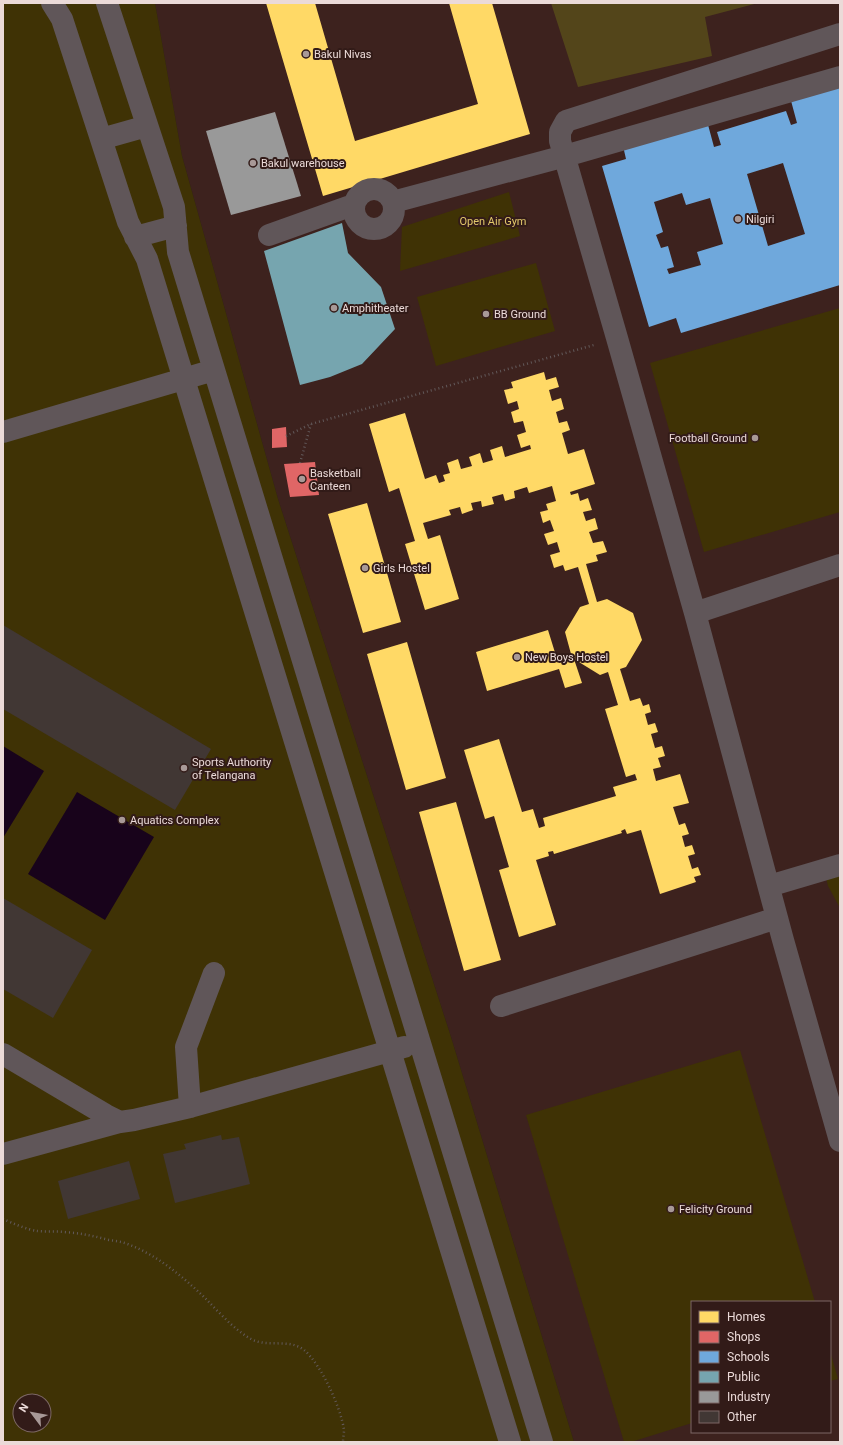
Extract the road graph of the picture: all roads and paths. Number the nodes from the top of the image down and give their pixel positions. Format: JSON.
{"nodes":[{"id":1,"x":52,"y":3,"type":"edge"},
{"id":2,"x":107,"y":3,"type":"edge"},
{"id":3,"x":840,"y":34,"type":"edge"},
{"id":4,"x":840,"y":76,"type":"edge"},
{"id":5,"x":147,"y":126,"type":"junction"},
{"id":6,"x":100,"y":139,"type":"junction"},
{"id":7,"x":565,"y":156,"type":"junction"},
{"id":8,"x":393,"y":202,"type":"junction"},
{"id":9,"x":353,"y":205,"type":"junction"},
{"id":10,"x":176,"y":226,"type":"junction"},
{"id":11,"x":269,"y":235,"type":"dead end"},
{"id":12,"x":135,"y":237,"type":"junction"},
{"id":13,"x":618,"y":338,"type":"junction"},
{"id":14,"x":214,"y":370,"type":"junction"},
{"id":15,"x":183,"y":379,"type":"junction"},
{"id":16,"x":311,"y":424,"type":"junction"},
{"id":17,"x":3,"y":432,"type":"edge"},
{"id":18,"x":286,"y":436,"type":"dead end"},
{"id":19,"x":300,"y":463,"type":"dead end"},
{"id":20,"x":840,"y":564,"type":"edge"},
{"id":21,"x":695,"y":612,"type":"junction"},
{"id":22,"x":840,"y":865,"type":"edge"},
{"id":23,"x":769,"y":886,"type":"junction"},
{"id":24,"x":777,"y":918,"type":"junction"},
{"id":25,"x":214,"y":973,"type":"dead end"},
{"id":26,"x":502,"y":1006,"type":"dead end"},
{"id":27,"x":420,"y":1042,"type":"junction"},
{"id":28,"x":391,"y":1050,"type":"junction"},
{"id":29,"x":3,"y":1054,"type":"edge"},
{"id":30,"x":190,"y":1107,"type":"junction"},
{"id":31,"x":120,"y":1122,"type":"junction"},
{"id":32,"x":840,"y":1141,"type":"edge"},
{"id":33,"x":3,"y":1154,"type":"edge"},
{"id":34,"x":3,"y":1219,"type":"edge"},
{"id":35,"x":343,"y":1442,"type":"edge"},
{"id":36,"x":510,"y":1442,"type":"edge"},
{"id":37,"x":542,"y":1442,"type":"edge"}],
"edges":[{"from":1,"to":6,"type":"street"},
{"from":2,"to":5,"type":"street"},
{"from":3,"to":7,"type":"street"},
{"from":4,"to":7,"type":"street"},
{"from":5,"to":6,"type":"street"},
{"from":5,"to":10,"type":"street"},
{"from":6,"to":12,"type":"street"},
{"from":7,"to":8,"type":"street"},
{"from":7,"to":13,"type":"street"},
{"from":8,"to":9,"type":"street"},
{"from":8,"to":9,"type":"street"},
{"from":9,"to":11,"type":"street"},
{"from":10,"to":12,"type":"street"},
{"from":10,"to":14,"type":"street"},
{"from":12,"to":15,"type":"street"},
{"from":13,"to":16,"type":"path"},
{"from":13,"to":21,"type":"street"},
{"from":14,"to":15,"type":"street"},
{"from":14,"to":27,"type":"street"},
{"from":15,"to":17,"type":"street"},
{"from":15,"to":28,"type":"street"},
{"from":16,"to":18,"type":"path"},
{"from":16,"to":19,"type":"path"},
{"from":20,"to":21,"type":"street"},
{"from":21,"to":23,"type":"street"},
{"from":22,"to":23,"type":"street"},
{"from":23,"to":24,"type":"street"},
{"from":24,"to":26,"type":"street"},
{"from":24,"to":32,"type":"street"},
{"from":25,"to":30,"type":"street"},
{"from":27,"to":28,"type":"street"},
{"from":27,"to":37,"type":"street"},
{"from":28,"to":30,"type":"street"},
{"from":28,"to":36,"type":"street"},
{"from":29,"to":31,"type":"street"},
{"from":30,"to":31,"type":"street"},
{"from":31,"to":33,"type":"street"},
{"from":34,"to":35,"type":"path"}]}
